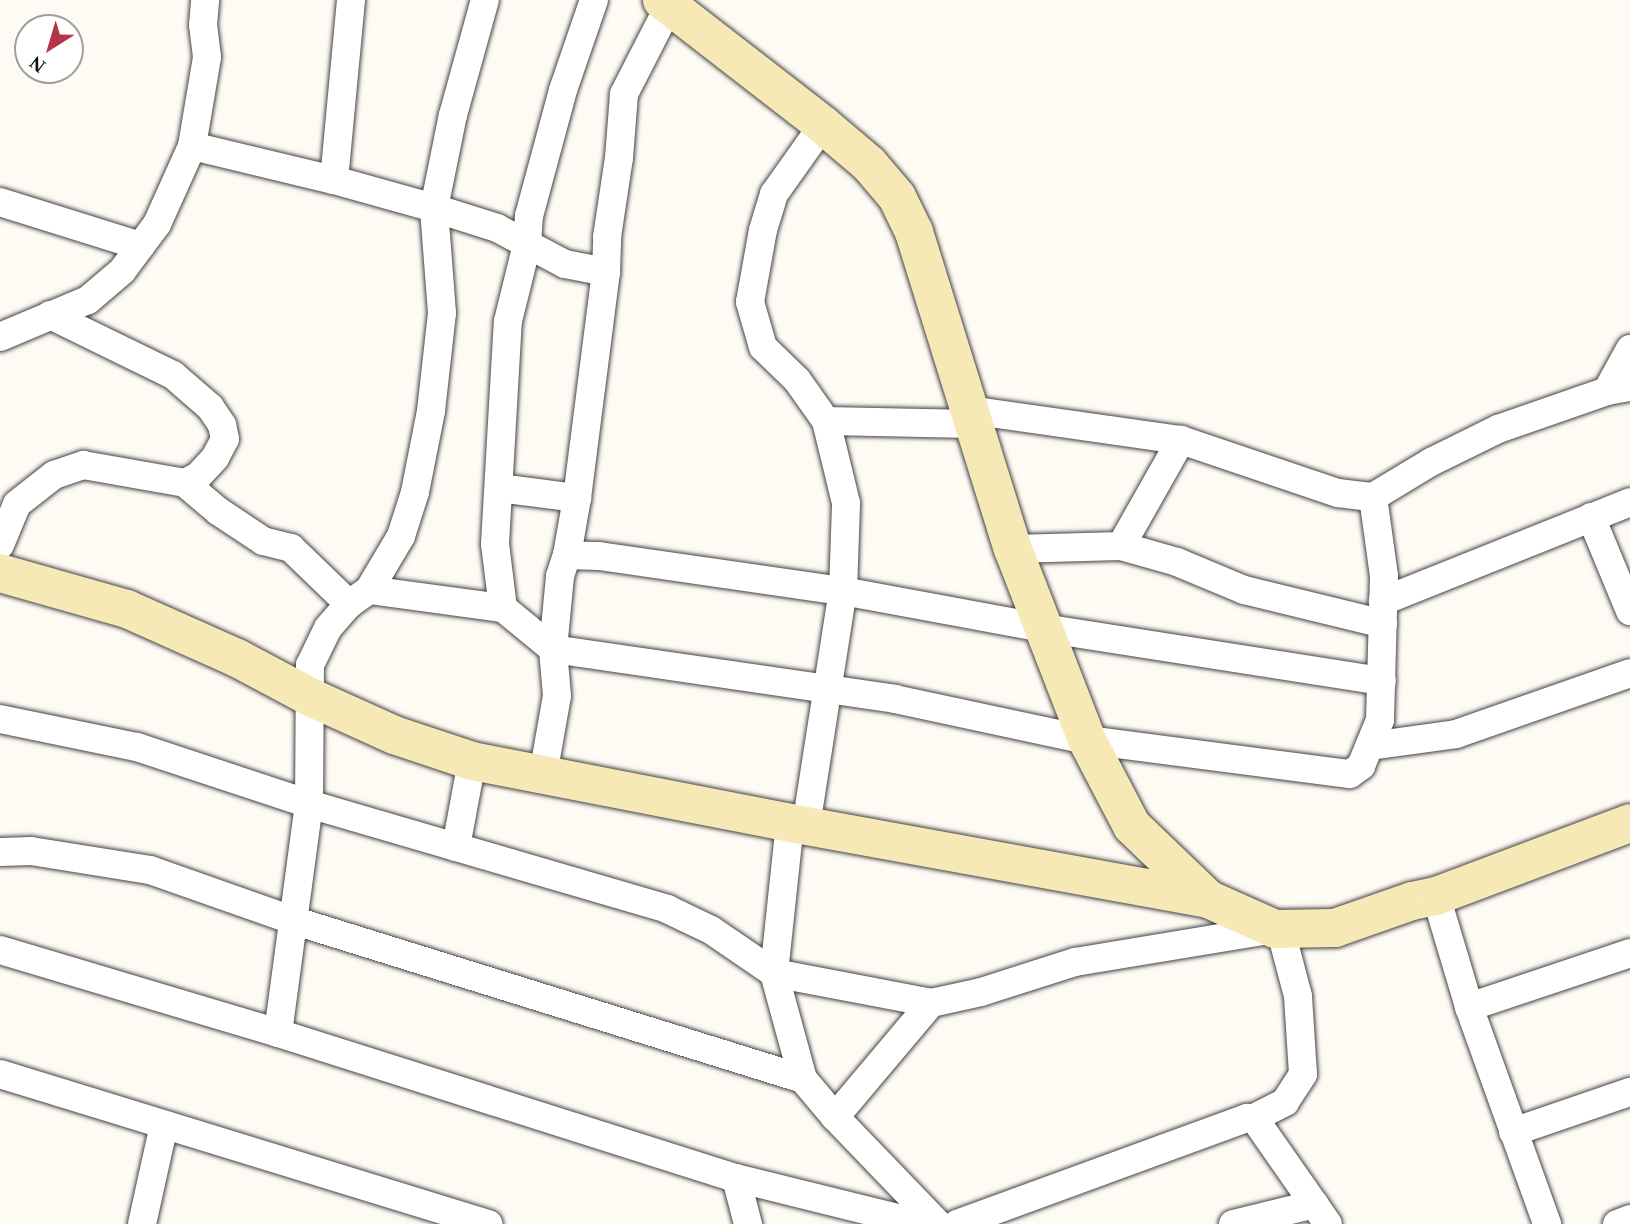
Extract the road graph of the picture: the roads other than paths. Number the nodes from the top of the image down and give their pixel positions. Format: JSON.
{"nodes":[{"id":1,"x":205,"y":0,"type":"edge"},
{"id":2,"x":351,"y":0,"type":"edge"},
{"id":3,"x":485,"y":0,"type":"edge"},
{"id":4,"x":594,"y":0,"type":"edge"},
{"id":5,"x":665,"y":3,"type":"edge"},
{"id":6,"x":823,"y":125,"type":"junction"},
{"id":7,"x":192,"y":146,"type":"junction"},
{"id":8,"x":334,"y":180,"type":"junction"},
{"id":9,"x":0,"y":202,"type":"edge"},
{"id":10,"x":434,"y":208,"type":"junction"},
{"id":11,"x":527,"y":244,"type":"junction"},
{"id":12,"x":140,"y":246,"type":"junction"},
{"id":13,"x":606,"y":272,"type":"junction"},
{"id":14,"x":50,"y":316,"type":"junction"},
{"id":15,"x":0,"y":337,"type":"edge"},
{"id":16,"x":1630,"y":349,"type":"edge"},
{"id":17,"x":1618,"y":389,"type":"edge"},
{"id":18,"x":971,"y":417,"type":"junction"},
{"id":19,"x":827,"y":421,"type":"junction"},
{"id":20,"x":1181,"y":440,"type":"junction"},
{"id":21,"x":185,"y":483,"type":"junction"},
{"id":22,"x":499,"y":488,"type":"junction"},
{"id":23,"x":1373,"y":497,"type":"junction"},
{"id":24,"x":577,"y":498,"type":"junction"},
{"id":25,"x":1630,"y":502,"type":"edge"},
{"id":26,"x":1591,"y":517,"type":"junction"},
{"id":27,"x":0,"y":545,"type":"edge"},
{"id":28,"x":1121,"y":546,"type":"junction"},
{"id":29,"x":1013,"y":549,"type":"junction"},
{"id":30,"x":567,"y":555,"type":"junction"},
{"id":31,"x":0,"y":573,"type":"edge"},
{"id":32,"x":843,"y":591,"type":"junction"},
{"id":33,"x":359,"y":597,"type":"junction"},
{"id":34,"x":503,"y":608,"type":"junction"},
{"id":35,"x":1630,"y":611,"type":"edge"},
{"id":36,"x":1383,"y":612,"type":"junction"},
{"id":37,"x":1043,"y":628,"type":"junction"},
{"id":38,"x":553,"y":649,"type":"junction"},
{"id":39,"x":1630,"y":673,"type":"edge"},
{"id":40,"x":1382,"y":681,"type":"junction"},
{"id":41,"x":828,"y":689,"type":"junction"},
{"id":42,"x":310,"y":697,"type":"junction"},
{"id":43,"x":0,"y":719,"type":"edge"},
{"id":44,"x":1087,"y":740,"type":"junction"},
{"id":45,"x":1370,"y":746,"type":"junction"},
{"id":46,"x":472,"y":761,"type":"junction"},
{"id":47,"x":543,"y":775,"type":"junction"},
{"id":48,"x":309,"y":804,"type":"junction"},
{"id":49,"x":1630,"y":823,"type":"edge"},
{"id":50,"x":798,"y":825,"type":"junction"},
{"id":51,"x":456,"y":847,"type":"junction"},
{"id":52,"x":0,"y":852,"type":"edge"},
{"id":53,"x":1436,"y":896,"type":"junction"},
{"id":54,"x":1208,"y":899,"type":"junction"},
{"id":55,"x":292,"y":920,"type":"junction"},
{"id":56,"x":1278,"y":929,"type":"junction"},
{"id":57,"x":0,"y":950,"type":"edge"},
{"id":58,"x":1630,"y":953,"type":"edge"},
{"id":59,"x":774,"y":973,"type":"junction"},
{"id":60,"x":931,"y":1003,"type":"junction"},
{"id":61,"x":1469,"y":1007,"type":"junction"},
{"id":62,"x":278,"y":1033,"type":"junction"},
{"id":63,"x":0,"y":1074,"type":"edge"},
{"id":64,"x":803,"y":1079,"type":"junction"},
{"id":65,"x":1630,"y":1093,"type":"edge"},
{"id":66,"x":835,"y":1117,"type":"junction"},
{"id":67,"x":1254,"y":1118,"type":"junction"},
{"id":68,"x":164,"y":1125,"type":"junction"},
{"id":69,"x":1513,"y":1132,"type":"junction"},
{"id":70,"x":737,"y":1178,"type":"junction"},
{"id":71,"x":1322,"y":1214,"type":"edge"},
{"id":72,"x":1630,"y":1219,"type":"edge"},
{"id":73,"x":142,"y":1224,"type":"edge"},
{"id":74,"x":488,"y":1224,"type":"edge"},
{"id":75,"x":748,"y":1224,"type":"edge"},
{"id":76,"x":922,"y":1224,"type":"edge"},
{"id":77,"x":938,"y":1224,"type":"edge"},
{"id":78,"x":957,"y":1224,"type":"edge"},
{"id":79,"x":1233,"y":1224,"type":"edge"},
{"id":80,"x":1546,"y":1224,"type":"edge"},
{"id":81,"x":1617,"y":1224,"type":"edge"}],
"edges":[{"from":1,"to":7,"type":"street"},
{"from":2,"to":8,"type":"street"},
{"from":3,"to":10,"type":"street"},
{"from":4,"to":11,"type":"street"},
{"from":5,"to":6,"type":"street"},
{"from":5,"to":13,"type":"street"},
{"from":6,"to":18,"type":"street"},
{"from":6,"to":19,"type":"street"},
{"from":7,"to":8,"type":"street"},
{"from":7,"to":12,"type":"street"},
{"from":8,"to":10,"type":"street"},
{"from":9,"to":12,"type":"street"},
{"from":10,"to":11,"type":"street"},
{"from":10,"to":33,"type":"street"},
{"from":11,"to":13,"type":"street"},
{"from":11,"to":22,"type":"street"},
{"from":12,"to":14,"type":"street"},
{"from":13,"to":24,"type":"street"},
{"from":14,"to":15,"type":"street"},
{"from":14,"to":21,"type":"street"},
{"from":16,"to":17,"type":"street"},
{"from":17,"to":23,"type":"street"},
{"from":18,"to":19,"type":"street"},
{"from":18,"to":20,"type":"street"},
{"from":18,"to":29,"type":"street"},
{"from":19,"to":32,"type":"street"},
{"from":20,"to":23,"type":"street"},
{"from":20,"to":28,"type":"street"},
{"from":21,"to":27,"type":"street"},
{"from":21,"to":33,"type":"street"},
{"from":22,"to":24,"type":"street"},
{"from":22,"to":34,"type":"street"},
{"from":23,"to":36,"type":"street"},
{"from":24,"to":30,"type":"street"},
{"from":25,"to":26,"type":"street"},
{"from":26,"to":35,"type":"street"},
{"from":26,"to":36,"type":"street"},
{"from":28,"to":29,"type":"street"},
{"from":28,"to":36,"type":"street"},
{"from":29,"to":37,"type":"street"},
{"from":30,"to":32,"type":"street"},
{"from":30,"to":38,"type":"street"},
{"from":31,"to":42,"type":"street"},
{"from":32,"to":37,"type":"street"},
{"from":32,"to":41,"type":"street"},
{"from":33,"to":34,"type":"street"},
{"from":33,"to":42,"type":"street"},
{"from":34,"to":38,"type":"street"},
{"from":36,"to":40,"type":"street"},
{"from":37,"to":40,"type":"street"},
{"from":37,"to":44,"type":"street"},
{"from":38,"to":41,"type":"street"},
{"from":38,"to":47,"type":"street"},
{"from":39,"to":45,"type":"street"},
{"from":40,"to":45,"type":"street"},
{"from":41,"to":44,"type":"street"},
{"from":41,"to":50,"type":"street"},
{"from":42,"to":46,"type":"street"},
{"from":42,"to":48,"type":"street"},
{"from":43,"to":48,"type":"street"},
{"from":44,"to":45,"type":"street"},
{"from":44,"to":54,"type":"street"},
{"from":46,"to":47,"type":"street"},
{"from":46,"to":51,"type":"street"},
{"from":47,"to":50,"type":"street"},
{"from":48,"to":51,"type":"street"},
{"from":48,"to":55,"type":"street"},
{"from":49,"to":53,"type":"street"},
{"from":50,"to":54,"type":"street"},
{"from":50,"to":59,"type":"street"},
{"from":51,"to":59,"type":"street"},
{"from":52,"to":55,"type":"street"},
{"from":53,"to":56,"type":"street"},
{"from":53,"to":61,"type":"street"},
{"from":54,"to":56,"type":"street"},
{"from":55,"to":62,"type":"street"},
{"from":55,"to":64,"type":"street"},
{"from":56,"to":60,"type":"street"},
{"from":56,"to":67,"type":"street"},
{"from":57,"to":62,"type":"street"},
{"from":58,"to":61,"type":"street"},
{"from":59,"to":60,"type":"street"},
{"from":59,"to":64,"type":"street"},
{"from":60,"to":66,"type":"street"},
{"from":61,"to":69,"type":"street"},
{"from":62,"to":70,"type":"street"},
{"from":63,"to":68,"type":"street"},
{"from":64,"to":66,"type":"street"},
{"from":65,"to":69,"type":"street"},
{"from":66,"to":77,"type":"street"},
{"from":67,"to":71,"type":"street"},
{"from":67,"to":78,"type":"street"},
{"from":68,"to":73,"type":"street"},
{"from":68,"to":74,"type":"street"},
{"from":69,"to":80,"type":"street"},
{"from":70,"to":75,"type":"street"},
{"from":70,"to":76,"type":"street"},
{"from":71,"to":79,"type":"street"},
{"from":72,"to":81,"type":"street"}]}
